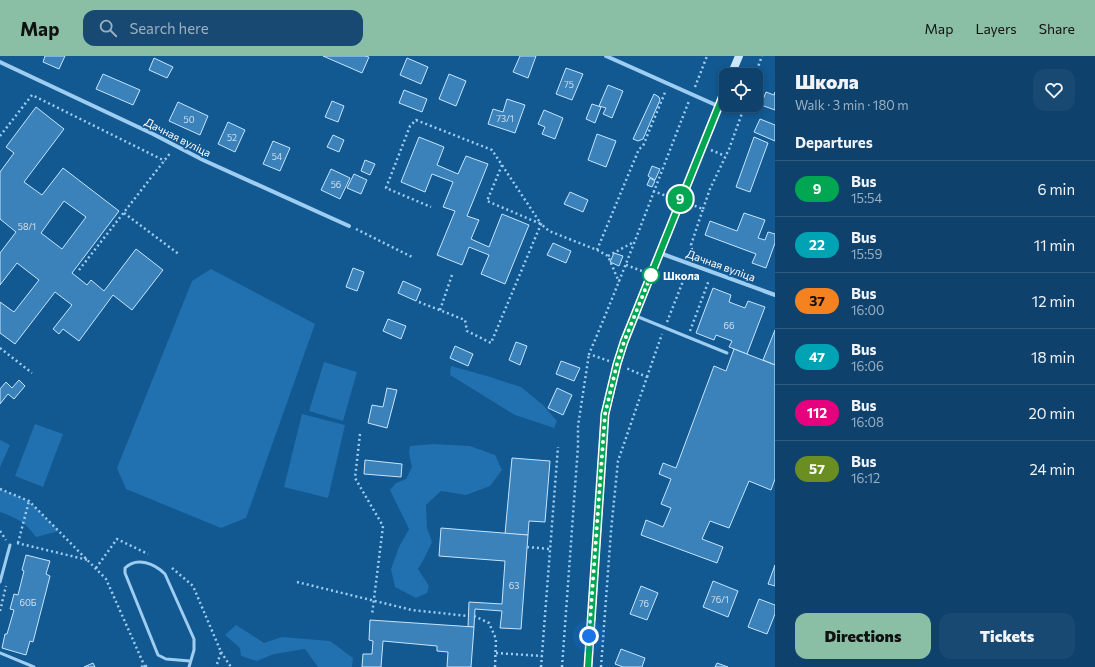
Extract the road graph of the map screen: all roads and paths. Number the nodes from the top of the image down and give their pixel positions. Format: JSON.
{"nodes":[{"id":1,"x":606,"y":56,"type":"edge"},
{"id":2,"x":739,"y":56,"type":"edge"},
{"id":3,"x":762,"y":56,"type":"edge"},
{"id":4,"x":0,"y":62,"type":"edge"},
{"id":5,"x":734,"y":68,"type":"edge"},
{"id":6,"x":758,"y":68,"type":"edge"},
{"id":7,"x":668,"y":84,"type":"junction"},
{"id":8,"x":718,"y":106,"type":"joint"},
{"id":9,"x":742,"y":112,"type":"edge"},
{"id":10,"x":0,"y":136,"type":"edge"},
{"id":11,"x":702,"y":147,"type":"junction"},
{"id":12,"x":165,"y":149,"type":"dead end"},
{"id":13,"x":725,"y":156,"type":"junction"},
{"id":14,"x":165,"y":161,"type":"junction"},
{"id":15,"x":502,"y":165,"type":"junction"},
{"id":16,"x":653,"y":191,"type":"dead end"},
{"id":17,"x":680,"y":200,"type":"junction"},
{"id":18,"x":431,"y":207,"type":"dead end"},
{"id":19,"x":703,"y":209,"type":"junction"},
{"id":20,"x":124,"y":213,"type":"junction"},
{"id":21,"x":540,"y":224,"type":"junction"},
{"id":22,"x":349,"y":226,"type":"joint"},
{"id":23,"x":634,"y":242,"type":"dead end"},
{"id":24,"x":597,"y":250,"type":"junction"},
{"id":25,"x":660,"y":253,"type":"junction"},
{"id":26,"x":180,"y":255,"type":"dead end"},
{"id":27,"x":608,"y":256,"type":"junction"},
{"id":28,"x":414,"y":258,"type":"dead end"},
{"id":29,"x":690,"y":263,"type":"junction"},
{"id":30,"x":626,"y":265,"type":"dead end"},
{"id":31,"x":79,"y":270,"type":"dead end"},
{"id":32,"x":712,"y":272,"type":"junction"},
{"id":33,"x":651,"y":274,"type":"junction"},
{"id":34,"x":452,"y":276,"type":"dead end"},
{"id":35,"x":619,"y":282,"type":"dead end"},
{"id":36,"x":775,"y":295,"type":"edge"},
{"id":37,"x":419,"y":302,"type":"dead end"},
{"id":38,"x":440,"y":310,"type":"junction"},
{"id":39,"x":634,"y":316,"type":"junction"},
{"id":40,"x":665,"y":328,"type":"junction"},
{"id":41,"x":687,"y":337,"type":"junction"},
{"id":42,"x":0,"y":348,"type":"edge"},
{"id":43,"x":728,"y":353,"type":"dead end"},
{"id":44,"x":589,"y":354,"type":"dead end"},
{"id":45,"x":32,"y":373,"type":"dead end"},
{"id":46,"x":646,"y":377,"type":"dead end"},
{"id":47,"x":360,"y":434,"type":"dead end"},
{"id":48,"x":558,"y":447,"type":"dead end"},
{"id":49,"x":0,"y":489,"type":"edge"},
{"id":50,"x":0,"y":530,"type":"edge"},
{"id":51,"x":10,"y":546,"type":"junction"},
{"id":52,"x":527,"y":547,"type":"dead end"},
{"id":53,"x":550,"y":549,"type":"junction"},
{"id":54,"x":89,"y":560,"type":"junction"},
{"id":55,"x":0,"y":582,"type":"edge"},
{"id":56,"x":297,"y":582,"type":"dead end"},
{"id":57,"x":373,"y":602,"type":"junction"},
{"id":58,"x":372,"y":615,"type":"dead end"},
{"id":59,"x":468,"y":616,"type":"dead end"},
{"id":60,"x":474,"y":616,"type":"dead end"},
{"id":61,"x":221,"y":652,"type":"dead end"},
{"id":62,"x":0,"y":653,"type":"edge"},
{"id":63,"x":496,"y":654,"type":"junction"},
{"id":64,"x":542,"y":656,"type":"junction"},
{"id":65,"x":190,"y":661,"type":"junction"},
{"id":66,"x":146,"y":666,"type":"edge"},
{"id":67,"x":34,"y":667,"type":"edge"},
{"id":68,"x":141,"y":667,"type":"edge"},
{"id":69,"x":189,"y":667,"type":"edge"},
{"id":70,"x":231,"y":667,"type":"edge"},
{"id":71,"x":495,"y":667,"type":"edge"},
{"id":72,"x":541,"y":667,"type":"edge"},
{"id":73,"x":562,"y":667,"type":"edge"},
{"id":74,"x":588,"y":667,"type":"edge"}],
"edges":[{"from":1,"to":7,"type":"street"},
{"from":2,"to":5,"type":"main road"},
{"from":3,"to":6,"type":"path"},
{"from":4,"to":22,"type":"street","name":"Дачная вуліца"},
{"from":7,"to":8,"type":"street"},
{"from":7,"to":24,"type":"path"},
{"from":8,"to":11,"type":"main road"},
{"from":9,"to":13,"type":"path"},
{"from":10,"to":14,"type":"path"},
{"from":11,"to":13,"type":"path"},
{"from":11,"to":17,"type":"main road"},
{"from":12,"to":14,"type":"path"},
{"from":13,"to":19,"type":"path"},
{"from":14,"to":20,"type":"path"},
{"from":15,"to":18,"type":"path"},
{"from":15,"to":21,"type":"path"},
{"from":15,"to":21,"type":"path"},
{"from":16,"to":17,"type":"path"},
{"from":17,"to":19,"type":"path"},
{"from":17,"to":25,"type":"main road"},
{"from":19,"to":29,"type":"path"},
{"from":20,"to":26,"type":"path"},
{"from":20,"to":31,"type":"path"},
{"from":21,"to":24,"type":"path"},
{"from":21,"to":38,"type":"path"},
{"from":22,"to":28,"type":"path"},
{"from":23,"to":27,"type":"path"},
{"from":24,"to":27,"type":"path"},
{"from":25,"to":29,"type":"street","name":"Дачная вуліца"},
{"from":25,"to":33,"type":"main road"},
{"from":27,"to":35,"type":"path"},
{"from":29,"to":32,"type":"street","name":"Дачная вуліца"},
{"from":29,"to":40,"type":"path"},
{"from":30,"to":33,"type":"path"},
{"from":32,"to":36,"type":"street","name":"Дачная вуліца"},
{"from":32,"to":41,"type":"path"},
{"from":33,"to":39,"type":"main road"},
{"from":34,"to":38,"type":"path"},
{"from":37,"to":38,"type":"path"},
{"from":39,"to":40,"type":"lane"},
{"from":39,"to":74,"type":"main road"},
{"from":40,"to":41,"type":"lane"},
{"from":40,"to":46,"type":"path"},
{"from":41,"to":43,"type":"lane"},
{"from":42,"to":45,"type":"path"},
{"from":44,"to":73,"type":"path"},
{"from":47,"to":57,"type":"path"},
{"from":48,"to":53,"type":"path"},
{"from":49,"to":54,"type":"path"},
{"from":50,"to":51,"type":"path"},
{"from":51,"to":54,"type":"path"},
{"from":51,"to":55,"type":"lane"},
{"from":52,"to":53,"type":"path"},
{"from":53,"to":64,"type":"path"},
{"from":54,"to":66,"type":"path"},
{"from":56,"to":57,"type":"path"},
{"from":57,"to":58,"type":"path"},
{"from":57,"to":59,"type":"path"},
{"from":60,"to":63,"type":"path"},
{"from":61,"to":70,"type":"path"},
{"from":62,"to":67,"type":"lane"},
{"from":63,"to":64,"type":"path"},
{"from":63,"to":71,"type":"path"},
{"from":64,"to":72,"type":"path"},
{"from":65,"to":65,"type":"lane"},
{"from":65,"to":69,"type":"lane"},
{"from":66,"to":68,"type":"path"}]}
